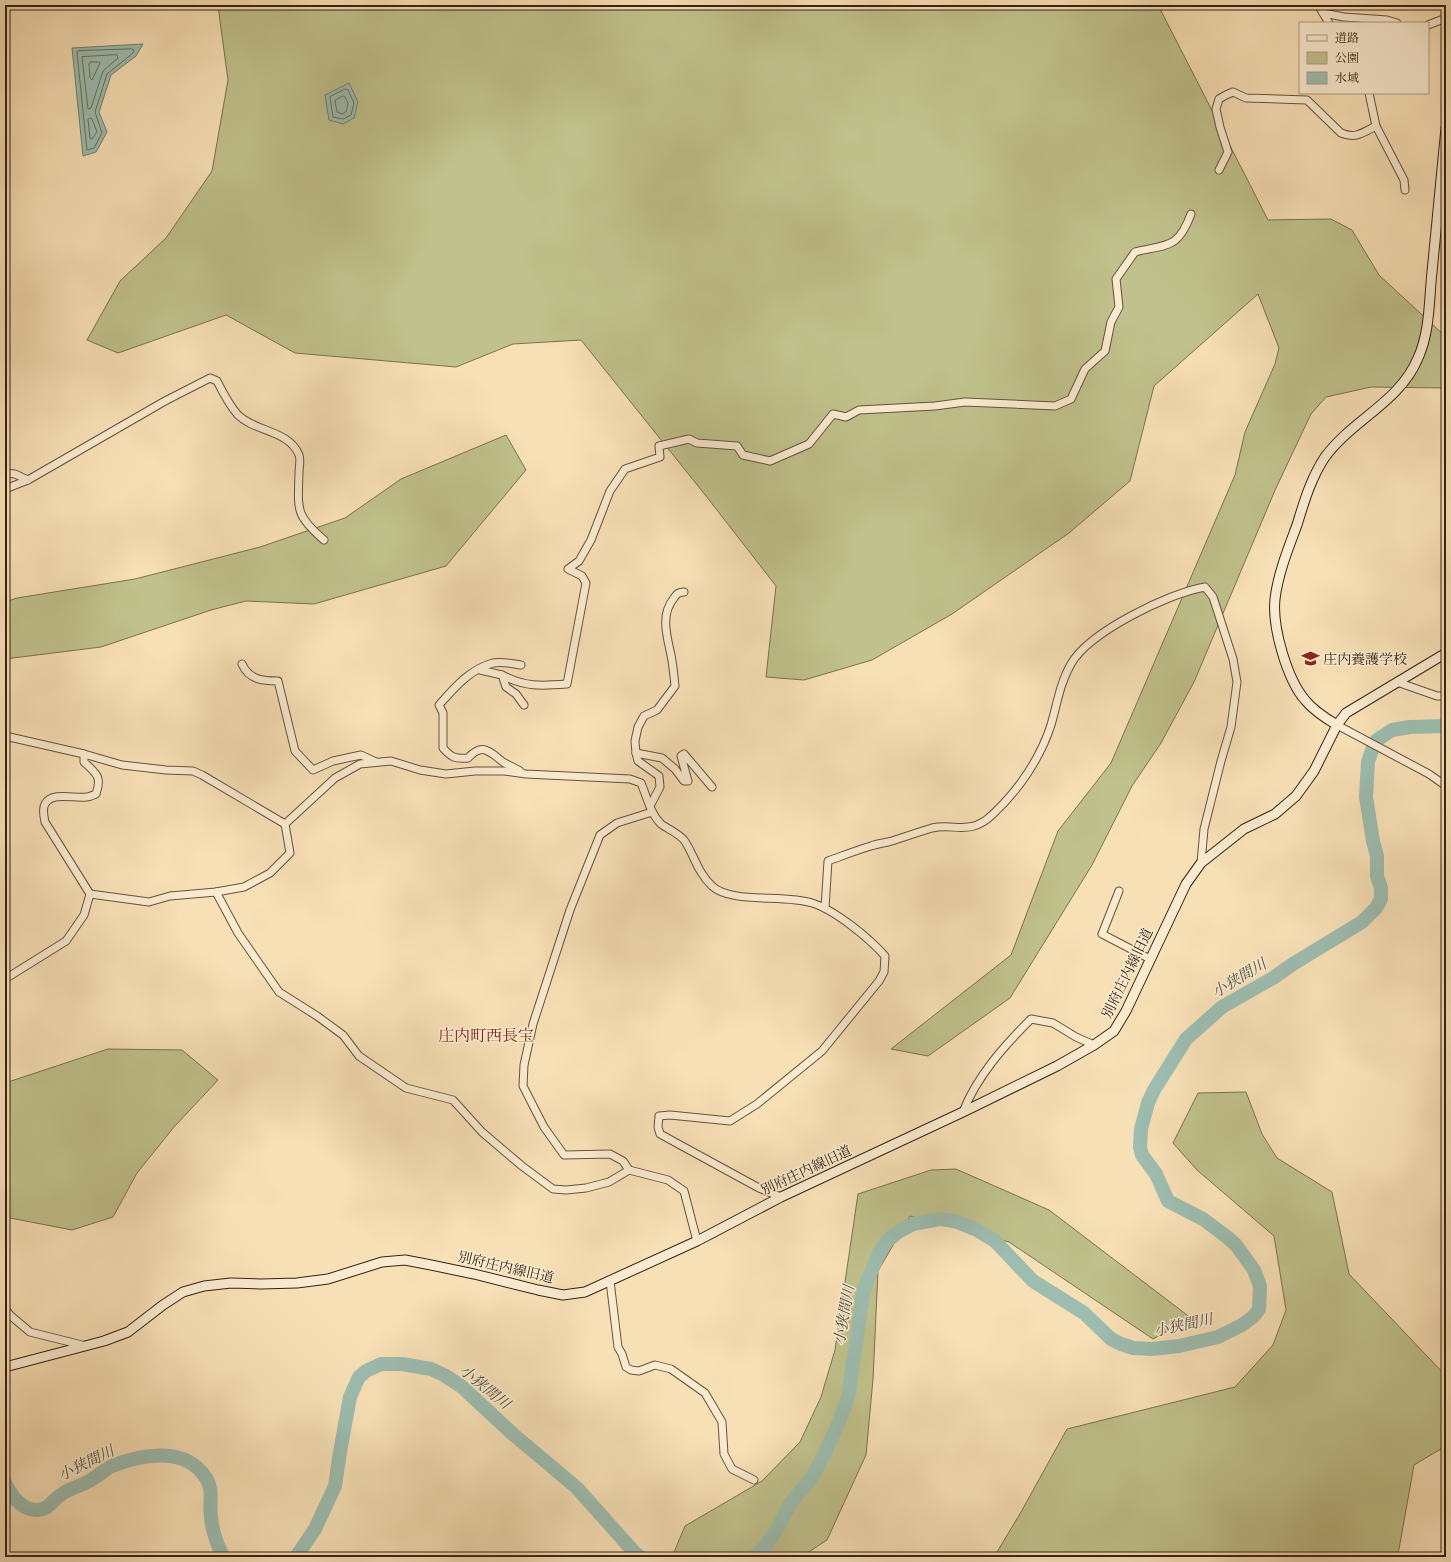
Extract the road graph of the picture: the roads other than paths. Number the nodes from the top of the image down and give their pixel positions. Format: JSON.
{"nodes":[{"id":1,"x":1318,"y":5,"type":"edge"},
{"id":2,"x":1323,"y":13,"type":"junction"},
{"id":3,"x":1446,"y":18,"type":"edge"},
{"id":4,"x":1328,"y":22,"type":"edge"},
{"id":5,"x":1394,"y":22,"type":"edge"},
{"id":6,"x":1429,"y":25,"type":"edge"},
{"id":7,"x":1369,"y":94,"type":"edge"},
{"id":8,"x":1376,"y":126,"type":"junction"},
{"id":9,"x":1446,"y":128,"type":"edge"},
{"id":10,"x":1219,"y":170,"type":"dead end"},
{"id":11,"x":1405,"y":190,"type":"dead end"},
{"id":12,"x":1191,"y":214,"type":"dead end"},
{"id":13,"x":5,"y":473,"type":"edge"},
{"id":14,"x":28,"y":480,"type":"junction"},
{"id":15,"x":5,"y":488,"type":"edge"},
{"id":16,"x":324,"y":540,"type":"dead end"},
{"id":17,"x":684,"y":592,"type":"dead end"},
{"id":18,"x":1446,"y":654,"type":"edge"},
{"id":19,"x":242,"y":664,"type":"dead end"},
{"id":20,"x":521,"y":665,"type":"dead end"},
{"id":21,"x":480,"y":670,"type":"junction"},
{"id":22,"x":502,"y":675,"type":"junction"},
{"id":23,"x":1397,"y":682,"type":"junction"},
{"id":24,"x":1446,"y":696,"type":"edge"},
{"id":25,"x":524,"y":705,"type":"dead end"},
{"id":26,"x":1337,"y":725,"type":"junction"},
{"id":27,"x":5,"y":736,"type":"edge"},
{"id":28,"x":636,"y":753,"type":"junction"},
{"id":29,"x":84,"y":754,"type":"junction"},
{"id":30,"x":378,"y":762,"type":"junction"},
{"id":31,"x":526,"y":774,"type":"junction"},
{"id":32,"x":1446,"y":786,"type":"edge"},
{"id":33,"x":712,"y":787,"type":"dead end"},
{"id":34,"x":651,"y":809,"type":"junction"},
{"id":35,"x":285,"y":824,"type":"junction"},
{"id":36,"x":1202,"y":863,"type":"junction"},
{"id":37,"x":1119,"y":891,"type":"dead end"},
{"id":38,"x":216,"y":892,"type":"junction"},
{"id":39,"x":90,"y":894,"type":"junction"},
{"id":40,"x":826,"y":908,"type":"junction"},
{"id":41,"x":1150,"y":959,"type":"junction"},
{"id":42,"x":5,"y":979,"type":"edge"},
{"id":43,"x":1094,"y":1045,"type":"junction"},
{"id":44,"x":963,"y":1112,"type":"junction"},
{"id":45,"x":628,"y":1170,"type":"junction"},
{"id":46,"x":781,"y":1197,"type":"junction"},
{"id":47,"x":697,"y":1241,"type":"junction"},
{"id":48,"x":610,"y":1282,"type":"junction"},
{"id":49,"x":5,"y":1309,"type":"edge"},
{"id":50,"x":86,"y":1346,"type":"junction"},
{"id":51,"x":5,"y":1367,"type":"edge"},
{"id":52,"x":754,"y":1480,"type":"dead end"}],
"edges":[{"from":1,"to":2,"type":"street"},
{"from":2,"to":4,"type":"street"},
{"from":2,"to":5,"type":"street"},
{"from":3,"to":6,"type":"street"},
{"from":7,"to":8,"type":"street"},
{"from":8,"to":10,"type":"street"},
{"from":8,"to":11,"type":"street"},
{"from":9,"to":26,"type":"street"},
{"from":12,"to":22,"type":"street"},
{"from":13,"to":14,"type":"street"},
{"from":14,"to":15,"type":"street"},
{"from":14,"to":16,"type":"street"},
{"from":17,"to":28,"type":"street"},
{"from":18,"to":23,"type":"street","name":"別府庄内線旧道"},
{"from":19,"to":30,"type":"street"},
{"from":20,"to":21,"type":"street"},
{"from":21,"to":22,"type":"street"},
{"from":21,"to":31,"type":"street"},
{"from":22,"to":25,"type":"street"},
{"from":23,"to":24,"type":"street"},
{"from":23,"to":26,"type":"street","name":"別府庄内線旧道"},
{"from":26,"to":32,"type":"street"},
{"from":26,"to":36,"type":"street","name":"別府庄内線旧道"},
{"from":27,"to":29,"type":"street"},
{"from":28,"to":33,"type":"street"},
{"from":28,"to":34,"type":"street"},
{"from":29,"to":35,"type":"street"},
{"from":29,"to":39,"type":"street"},
{"from":30,"to":31,"type":"street"},
{"from":30,"to":35,"type":"street"},
{"from":31,"to":34,"type":"street"},
{"from":34,"to":40,"type":"street"},
{"from":34,"to":45,"type":"street"},
{"from":35,"to":38,"type":"street"},
{"from":36,"to":40,"type":"street"},
{"from":36,"to":41,"type":"street","name":"別府庄内線旧道"},
{"from":37,"to":41,"type":"street"},
{"from":38,"to":39,"type":"street"},
{"from":38,"to":45,"type":"street"},
{"from":39,"to":42,"type":"street"},
{"from":40,"to":46,"type":"street"},
{"from":41,"to":43,"type":"street","name":"別府庄内線旧道"},
{"from":43,"to":44,"type":"street","name":"別府庄内線旧道"},
{"from":43,"to":44,"type":"street"},
{"from":44,"to":46,"type":"street","name":"別府庄内線旧道"},
{"from":45,"to":47,"type":"street"},
{"from":46,"to":47,"type":"street","name":"別府庄内線旧道"},
{"from":47,"to":48,"type":"street","name":"別府庄内線旧道"},
{"from":48,"to":50,"type":"street","name":"別府庄内線旧道"},
{"from":48,"to":52,"type":"street"},
{"from":49,"to":50,"type":"street"},
{"from":50,"to":51,"type":"street","name":"別府庄内線旧道"}]}
